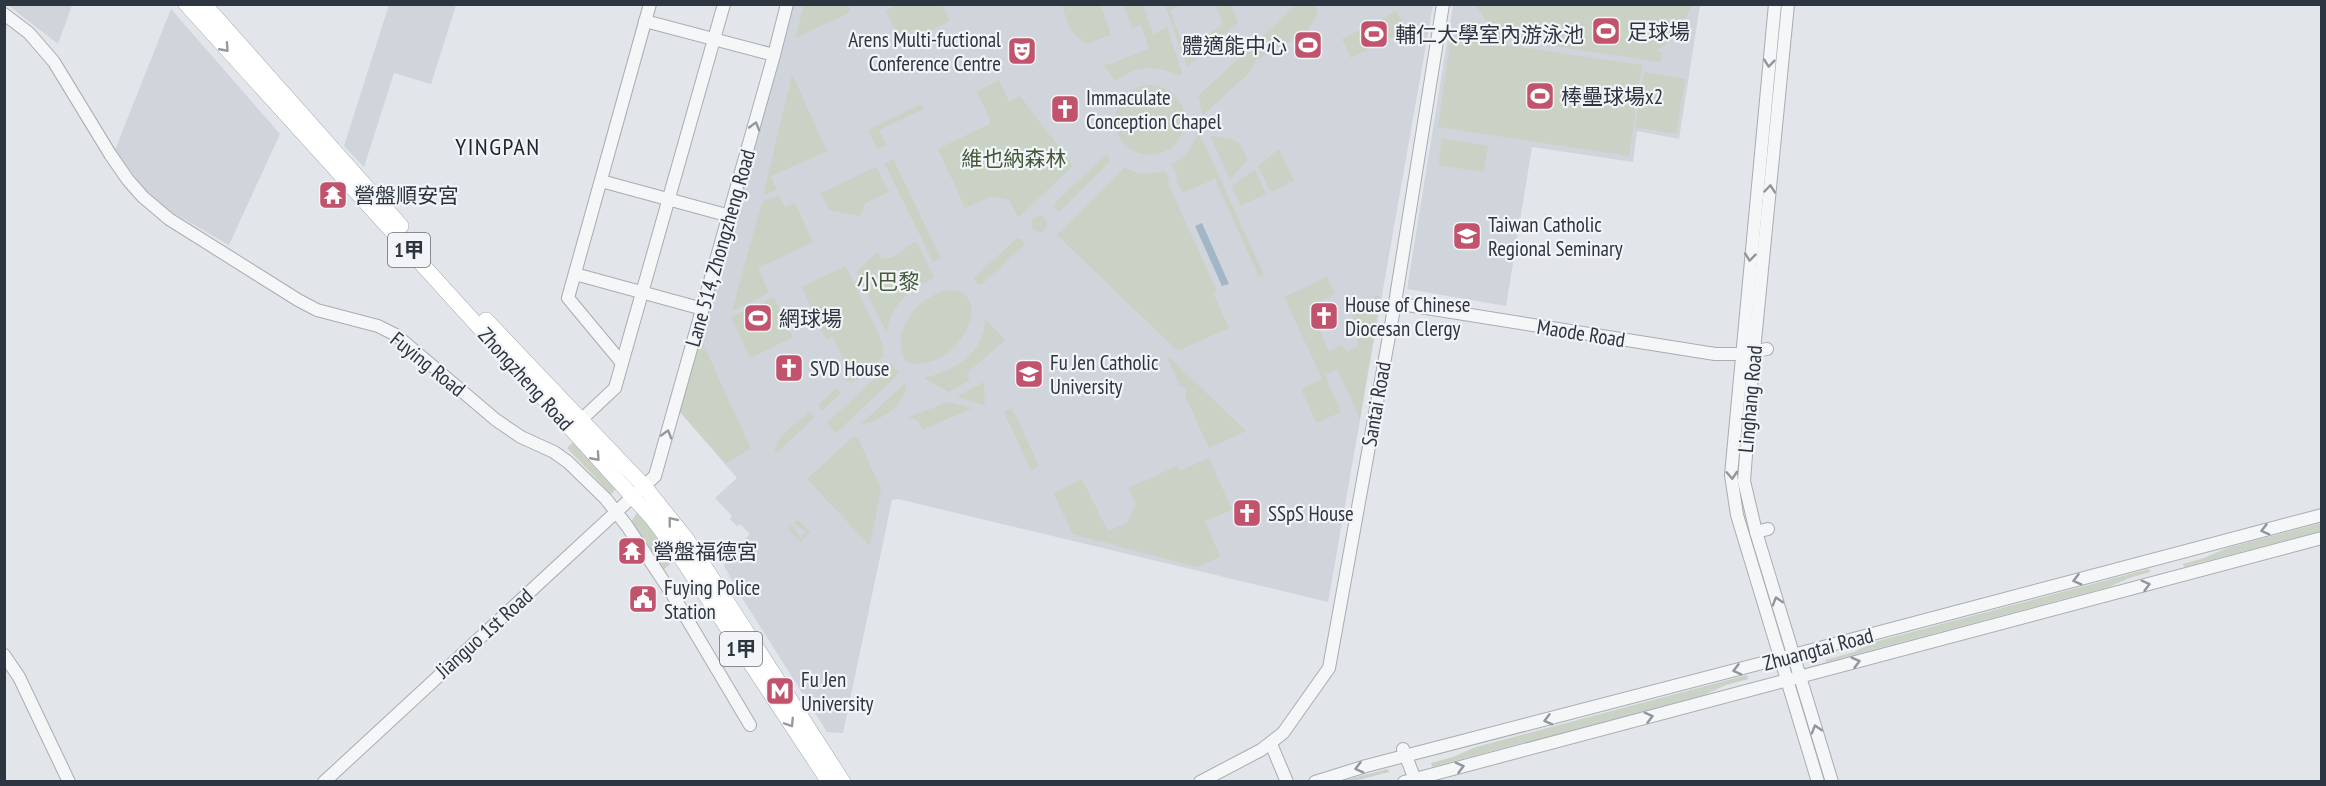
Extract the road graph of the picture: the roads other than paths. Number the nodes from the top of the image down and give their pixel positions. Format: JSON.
{"nodes":[{"id":1,"x":186,"y":4,"type":"edge"},
{"id":2,"x":204,"y":4,"type":"edge"},
{"id":3,"x":650,"y":4,"type":"edge"},
{"id":4,"x":724,"y":4,"type":"edge"},
{"id":5,"x":787,"y":4,"type":"edge"},
{"id":6,"x":1443,"y":4,"type":"edge"},
{"id":7,"x":1775,"y":4,"type":"edge"},
{"id":8,"x":1788,"y":4,"type":"edge"},
{"id":9,"x":4,"y":14,"type":"edge"},
{"id":10,"x":645,"y":21,"type":"junction"},
{"id":11,"x":714,"y":39,"type":"junction"},
{"id":12,"x":774,"y":55,"type":"junction"},
{"id":13,"x":1777,"y":110,"type":"junction"},
{"id":14,"x":1791,"y":111,"type":"dead end"},
{"id":15,"x":601,"y":181,"type":"junction"},
{"id":16,"x":669,"y":199,"type":"junction"},
{"id":17,"x":730,"y":216,"type":"junction"},
{"id":18,"x":575,"y":274,"type":"junction"},
{"id":19,"x":642,"y":292,"type":"junction"},
{"id":20,"x":1395,"y":303,"type":"junction"},
{"id":21,"x":703,"y":309,"type":"junction"},
{"id":22,"x":1767,"y":349,"type":"dead end"},
{"id":23,"x":1747,"y":352,"type":"junction"},
{"id":24,"x":622,"y":363,"type":"junction"},
{"id":25,"x":582,"y":419,"type":"junction"},
{"id":26,"x":638,"y":491,"type":"junction"},
{"id":27,"x":616,"y":511,"type":"junction"},
{"id":28,"x":2322,"y":515,"type":"edge"},
{"id":29,"x":1768,"y":529,"type":"dead end"},
{"id":30,"x":1756,"y":532,"type":"junction"},
{"id":31,"x":2322,"y":538,"type":"edge"},
{"id":32,"x":2172,"y":551,"type":"junction"},
{"id":33,"x":691,"y":560,"type":"junction"},
{"id":34,"x":2182,"y":579,"type":"junction"},
{"id":35,"x":4,"y":655,"type":"edge"},
{"id":36,"x":1793,"y":656,"type":"junction"},
{"id":37,"x":1780,"y":659,"type":"junction"},
{"id":38,"x":1800,"y":677,"type":"junction"},
{"id":39,"x":1786,"y":681,"type":"junction"},
{"id":40,"x":750,"y":725,"type":"dead end"},
{"id":41,"x":1271,"y":744,"type":"junction"},
{"id":42,"x":1404,"y":753,"type":"junction"},
{"id":43,"x":1411,"y":781,"type":"edge"},
{"id":44,"x":69,"y":782,"type":"edge"},
{"id":45,"x":324,"y":782,"type":"edge"},
{"id":46,"x":829,"y":782,"type":"edge"},
{"id":47,"x":843,"y":782,"type":"edge"},
{"id":48,"x":1200,"y":782,"type":"edge"},
{"id":49,"x":1287,"y":782,"type":"edge"},
{"id":50,"x":1315,"y":782,"type":"edge"},
{"id":51,"x":1818,"y":782,"type":"edge"},
{"id":52,"x":1832,"y":782,"type":"edge"}],
"edges":[{"from":1,"to":26,"type":"main road","name":"Zhongzheng Road","number":"1甲","one_way":true},
{"from":2,"to":25,"type":"main road","name":"Zhongzheng Road","number":"1甲"},
{"from":3,"to":10,"type":"street"},
{"from":4,"to":11,"type":"street"},
{"from":5,"to":12,"type":"street","name":"Lane 514, Zhongzheng Road"},
{"from":6,"to":20,"type":"street","name":"Santai Road"},
{"from":7,"to":23,"type":"street","name":"Linghang Road","one_way":true},
{"from":8,"to":13,"type":"street","name":"Linghang Road"},
{"from":9,"to":27,"type":"street","name":"Fuying Road"},
{"from":10,"to":11,"type":"street"},
{"from":10,"to":15,"type":"street"},
{"from":11,"to":12,"type":"street"},
{"from":11,"to":16,"type":"street"},
{"from":17,"to":12,"type":"street","name":"Lane 514, Zhongzheng Road","one_way":true},
{"from":13,"to":14,"type":"street"},
{"from":23,"to":13,"type":"street","name":"Linghang Road","one_way":true},
{"from":15,"to":16,"type":"street"},
{"from":15,"to":18,"type":"street"},
{"from":16,"to":17,"type":"street"},
{"from":16,"to":19,"type":"street"},
{"from":17,"to":21,"type":"street","name":"Lane 514, Zhongzheng Road"},
{"from":18,"to":19,"type":"street"},
{"from":18,"to":24,"type":"street"},
{"from":19,"to":21,"type":"street"},
{"from":19,"to":24,"type":"street"},
{"from":20,"to":23,"type":"street","name":"Maode Road"},
{"from":20,"to":41,"type":"street","name":"Santai Road"},
{"from":26,"to":21,"type":"street","name":"Lane 514, Zhongzheng Road","one_way":true},
{"from":22,"to":23,"type":"street","name":"Maode Road"},
{"from":23,"to":30,"type":"street","name":"Linghang Road"},
{"from":23,"to":37,"type":"street","name":"Linghang Road","one_way":true},
{"from":24,"to":25,"type":"street"},
{"from":25,"to":26,"type":"main road","name":"Zhongzheng Road","number":"1甲"},
{"from":26,"to":27,"type":"street","name":"Jianguo 1st Road"},
{"from":26,"to":33,"type":"main road","name":"Zhongzheng Road","number":"1甲"},
{"from":27,"to":40,"type":"street","name":"Fuying Road"},
{"from":27,"to":45,"type":"street","name":"Jianguo 1st Road"},
{"from":28,"to":32,"type":"street","name":"Zhuangtai Road","one_way":true},
{"from":29,"to":30,"type":"street"},
{"from":36,"to":30,"type":"street","name":"Linghang Road","one_way":true},
{"from":31,"to":34,"type":"street","name":"Zhuangtai Road"},
{"from":32,"to":34,"type":"street"},
{"from":32,"to":36,"type":"street","name":"Zhuangtai Road","one_way":true},
{"from":33,"to":46,"type":"main road","name":"Zhongzheng Road","number":"1甲","one_way":true},
{"from":33,"to":47,"type":"main road","name":"Zhongzheng Road","number":"1甲"},
{"from":38,"to":34,"type":"street","name":"Zhuangtai Road","one_way":true},
{"from":35,"to":44,"type":"street"},
{"from":36,"to":37,"type":"street","name":"Zhuangtai Road"},
{"from":36,"to":38,"type":"street","name":"Linghang Road"},
{"from":37,"to":39,"type":"street","name":"Linghang Road"},
{"from":37,"to":42,"type":"street","name":"Zhuangtai Road","one_way":true},
{"from":38,"to":39,"type":"street","name":"Zhuangtai Road"},
{"from":52,"to":38,"type":"street","name":"Linghang Road","one_way":true},
{"from":43,"to":39,"type":"street","name":"Zhuangtai Road","one_way":true},
{"from":39,"to":51,"type":"street","name":"Linghang Road"},
{"from":41,"to":48,"type":"street","name":"Santai Road"},
{"from":41,"to":49,"type":"street"},
{"from":42,"to":43,"type":"street"},
{"from":42,"to":50,"type":"street","name":"Zhuangtai Road","one_way":true}]}
